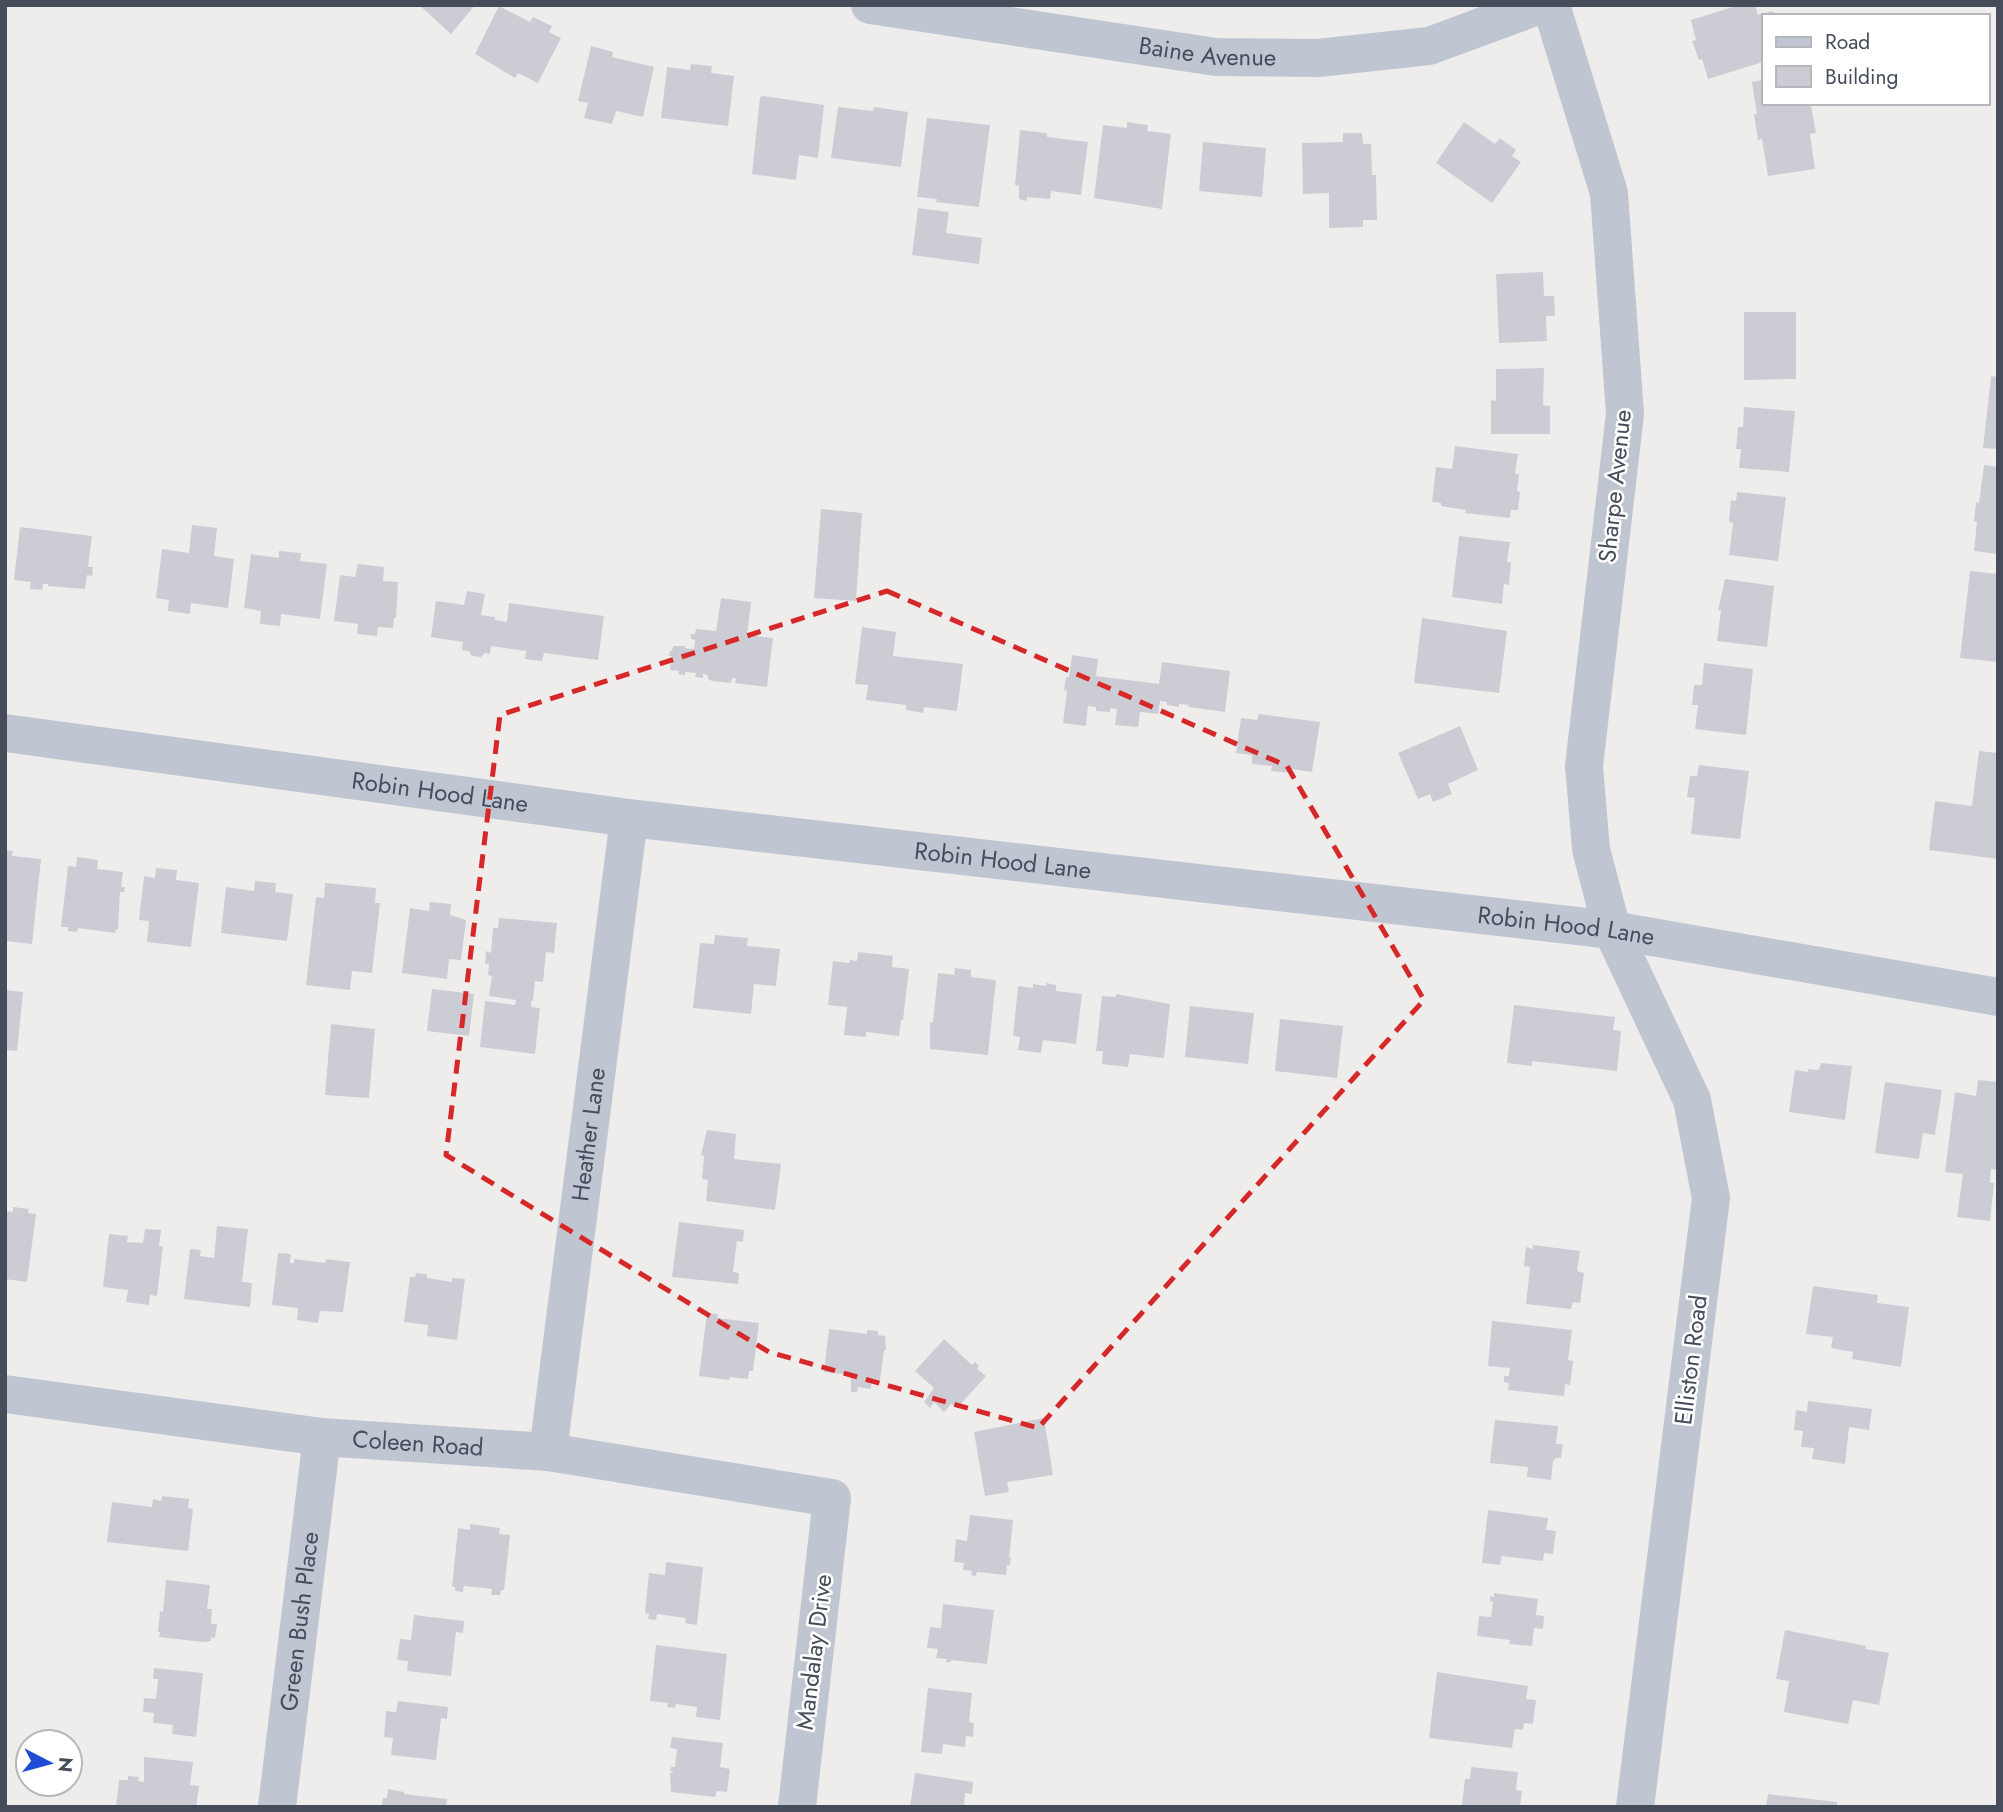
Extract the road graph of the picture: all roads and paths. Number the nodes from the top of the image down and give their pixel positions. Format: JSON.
{"nodes":[{"id":1,"x":870,"y":5,"type":"edge"},
{"id":2,"x":1540,"y":5,"type":"edge"},
{"id":3,"x":1551,"y":5,"type":"edge"},
{"id":4,"x":5,"y":733,"type":"edge"},
{"id":5,"x":629,"y":818,"type":"junction"},
{"id":6,"x":1612,"y":930,"type":"junction"},
{"id":7,"x":1998,"y":998,"type":"edge"},
{"id":8,"x":5,"y":1394,"type":"edge"},
{"id":9,"x":322,"y":1437,"type":"junction"},
{"id":10,"x":548,"y":1452,"type":"junction"},
{"id":11,"x":832,"y":1498,"type":"joint"},
{"id":12,"x":277,"y":1807,"type":"edge"},
{"id":13,"x":797,"y":1807,"type":"edge"},
{"id":14,"x":1635,"y":1807,"type":"edge"}],
"edges":[{"from":1,"to":2,"type":"street","name":"Baine Avenue"},
{"from":3,"to":6,"type":"street","name":"Sharpe Avenue"},
{"from":4,"to":5,"type":"street","name":"Robin Hood Lane"},
{"from":5,"to":6,"type":"street","name":"Robin Hood Lane"},
{"from":5,"to":10,"type":"street","name":"Heather Lane"},
{"from":6,"to":7,"type":"street","name":"Robin Hood Lane"},
{"from":6,"to":14,"type":"street","name":"Elliston Road"},
{"from":8,"to":9,"type":"street","name":"Coleen Road"},
{"from":9,"to":10,"type":"street","name":"Coleen Road"},
{"from":9,"to":12,"type":"street","name":"Green Bush Place"},
{"from":10,"to":11,"type":"street","name":"Coleen Road"},
{"from":11,"to":13,"type":"street","name":"Mandalay Drive"}]}
